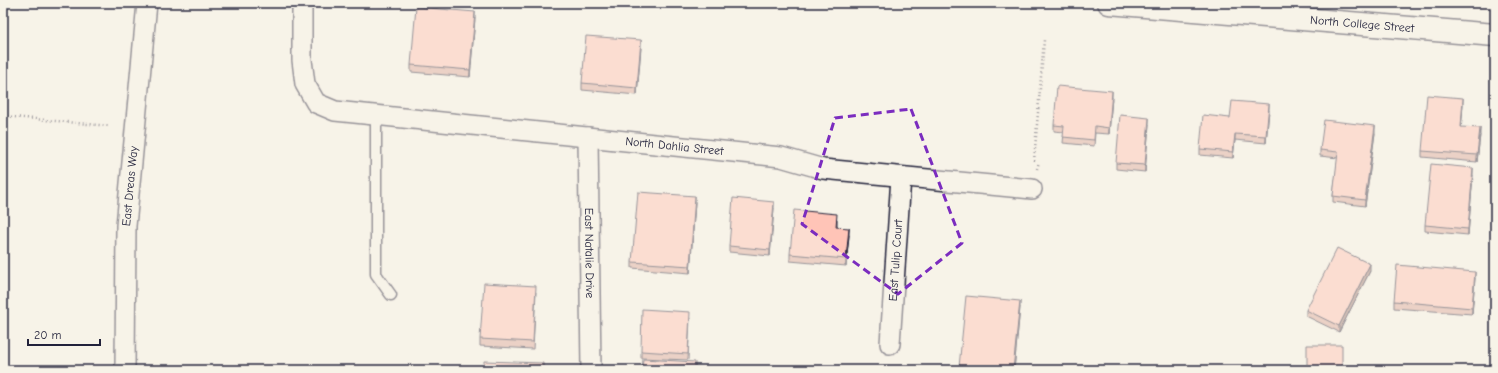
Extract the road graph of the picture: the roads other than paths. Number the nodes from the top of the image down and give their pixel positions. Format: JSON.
{"nodes":[{"id":1,"x":147,"y":3,"type":"edge"},
{"id":2,"x":302,"y":3,"type":"edge"},
{"id":3,"x":1109,"y":3,"type":"edge"},
{"id":4,"x":1495,"y":35,"type":"edge"},
{"id":5,"x":376,"y":115,"type":"junction"},
{"id":6,"x":588,"y":137,"type":"junction"},
{"id":7,"x":901,"y":177,"type":"junction"},
{"id":8,"x":1032,"y":189,"type":"dead end"},
{"id":9,"x":391,"y":295,"type":"dead end"},
{"id":10,"x":890,"y":344,"type":"dead end"},
{"id":11,"x":125,"y":370,"type":"edge"},
{"id":12,"x":591,"y":370,"type":"edge"}],
"edges":[{"from":1,"to":11,"type":"street","name":"East Dreas Way"},
{"from":2,"to":5,"type":"street","name":"North Dahlia Street"},
{"from":3,"to":4,"type":"main road","name":"North College Street"},
{"from":5,"to":6,"type":"street","name":"North Dahlia Street"},
{"from":5,"to":9,"type":"lane"},
{"from":6,"to":7,"type":"street","name":"North Dahlia Street"},
{"from":6,"to":12,"type":"street","name":"East Natalie Drive"},
{"from":7,"to":8,"type":"street","name":"North Dahlia Street"},
{"from":7,"to":10,"type":"street","name":"East Tulip Court"}]}
